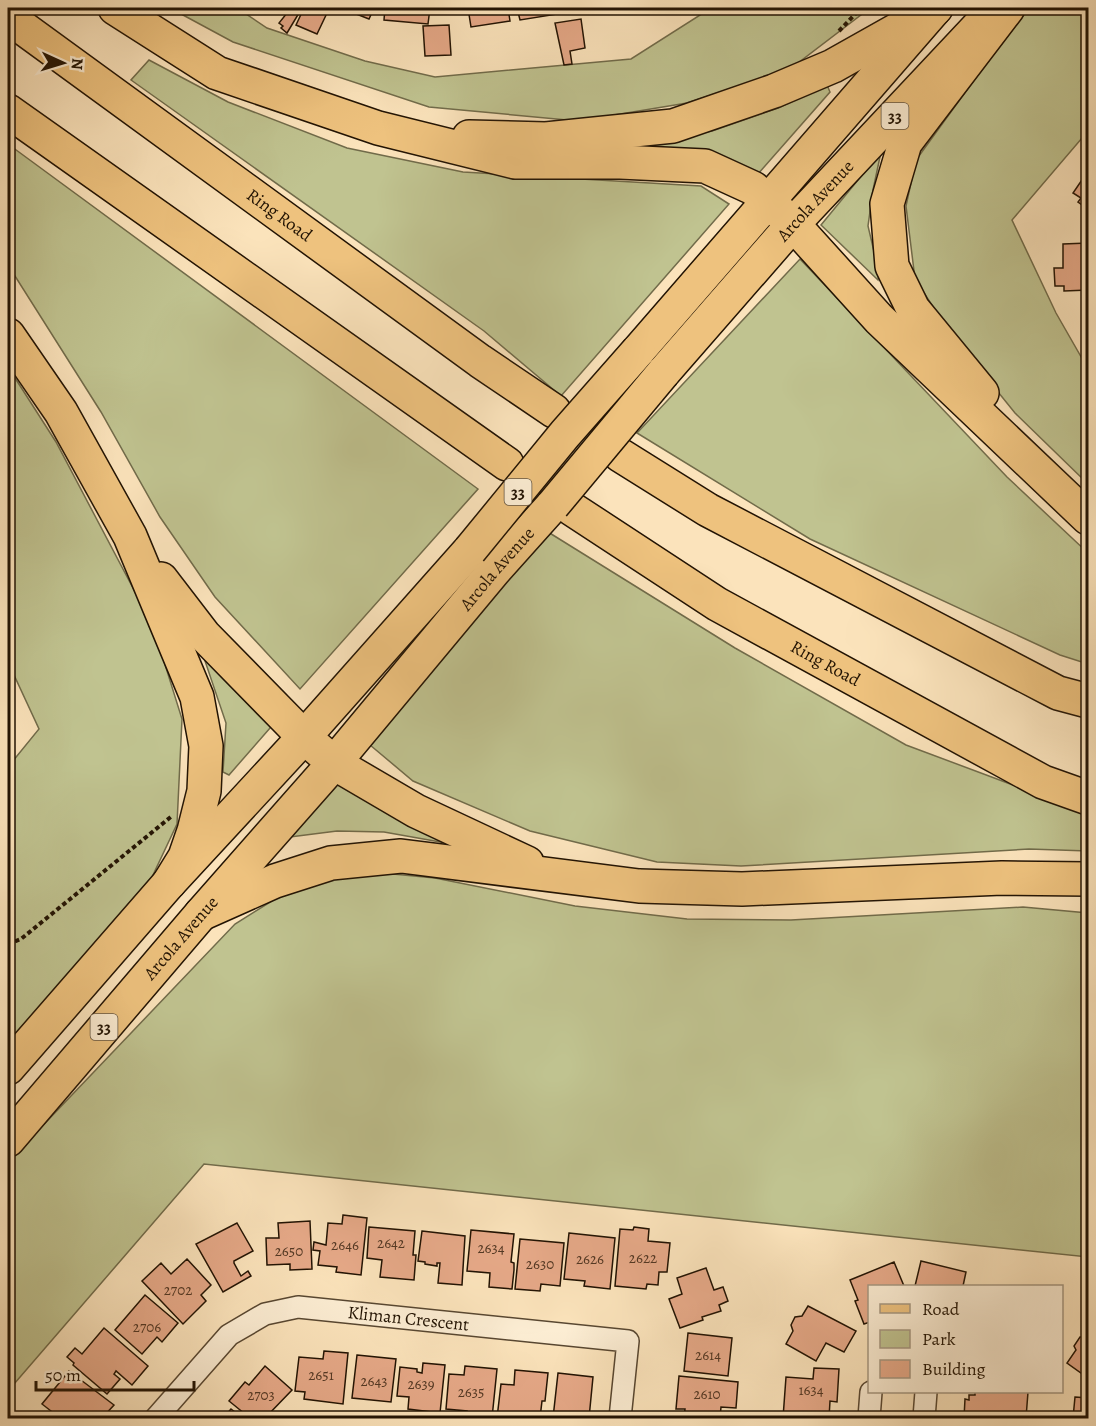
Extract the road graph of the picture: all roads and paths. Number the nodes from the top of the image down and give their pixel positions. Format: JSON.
{"nodes":[{"id":1,"x":115,"y":8,"type":"edge"},
{"id":2,"x":936,"y":8,"type":"edge"},
{"id":3,"x":997,"y":8,"type":"edge"},
{"id":4,"x":1008,"y":8,"type":"edge"},
{"id":5,"x":8,"y":16,"type":"edge"},
{"id":6,"x":8,"y":111,"type":"edge"},
{"id":7,"x":378,"y":128,"type":"junction"},
{"id":8,"x":769,"y":202,"type":"junction"},
{"id":9,"x":793,"y":224,"type":"junction"},
{"id":10,"x":8,"y":335,"type":"edge"},
{"id":11,"x":554,"y":411,"type":"dead end"},
{"id":12,"x":620,"y":455,"type":"dead end"},
{"id":13,"x":507,"y":464,"type":"dead end"},
{"id":14,"x":572,"y":509,"type":"dead end"},
{"id":15,"x":1081,"y":512,"type":"edge"},
{"id":16,"x":130,"y":536,"type":"junction"},
{"id":17,"x":1089,"y":701,"type":"edge"},
{"id":18,"x":304,"y":737,"type":"junction"},
{"id":19,"x":334,"y":763,"type":"junction"},
{"id":20,"x":1089,"y":798,"type":"edge"},
{"id":21,"x":201,"y":804,"type":"junction"},
{"id":22,"x":556,"y":876,"type":"junction"},
{"id":23,"x":1089,"y":879,"type":"edge"},
{"id":24,"x":169,"y":883,"type":"junction"},
{"id":25,"x":201,"y":914,"type":"junction"},
{"id":26,"x":8,"y":945,"type":"edge"},
{"id":27,"x":8,"y":1068,"type":"edge"},
{"id":28,"x":8,"y":1140,"type":"edge"},
{"id":29,"x":871,"y":1393,"type":"edge"},
{"id":30,"x":926,"y":1393,"type":"edge"},
{"id":31,"x":156,"y":1419,"type":"edge"},
{"id":32,"x":620,"y":1419,"type":"edge"},
{"id":33,"x":869,"y":1419,"type":"edge"},
{"id":34,"x":924,"y":1419,"type":"edge"}],
"edges":[{"from":1,"to":7,"type":"main road"},
{"from":2,"to":7,"type":"main road"},
{"from":2,"to":8,"type":"main road","name":"Arcola Avenue","number":"33"},
{"from":3,"to":9,"type":"main road","name":"Arcola Avenue","number":"33"},
{"from":4,"to":15,"type":"main road"},
{"from":5,"to":11,"type":"main road","name":"Ring Road"},
{"from":6,"to":13,"type":"main road"},
{"from":7,"to":8,"type":"main road"},
{"from":8,"to":9,"type":"main road"},
{"from":8,"to":18,"type":"main road","name":"Arcola Avenue","number":"33","bridge":true},
{"from":9,"to":15,"type":"main road"},
{"from":9,"to":19,"type":"main road","name":"Arcola Avenue","number":"33","bridge":true},
{"from":10,"to":16,"type":"main road"},
{"from":12,"to":17,"type":"main road"},
{"from":14,"to":20,"type":"main road","name":"Ring Road"},
{"from":16,"to":18,"type":"main road"},
{"from":16,"to":21,"type":"main road"},
{"from":18,"to":19,"type":"main road"},
{"from":18,"to":24,"type":"main road","name":"Arcola Avenue","number":"33"},
{"from":19,"to":22,"type":"main road"},
{"from":19,"to":25,"type":"main road","name":"Arcola Avenue","number":"33"},
{"from":21,"to":24,"type":"main road"},
{"from":21,"to":26,"type":"path"},
{"from":22,"to":23,"type":"main road"},
{"from":22,"to":25,"type":"main road"},
{"from":24,"to":27,"type":"main road","name":"Arcola Avenue","number":"33"},
{"from":25,"to":28,"type":"main road","name":"Arcola Avenue","number":"33"},
{"from":29,"to":33,"type":"street"},
{"from":30,"to":34,"type":"street"},
{"from":31,"to":32,"type":"street","name":"Kliman Crescent"}]}
